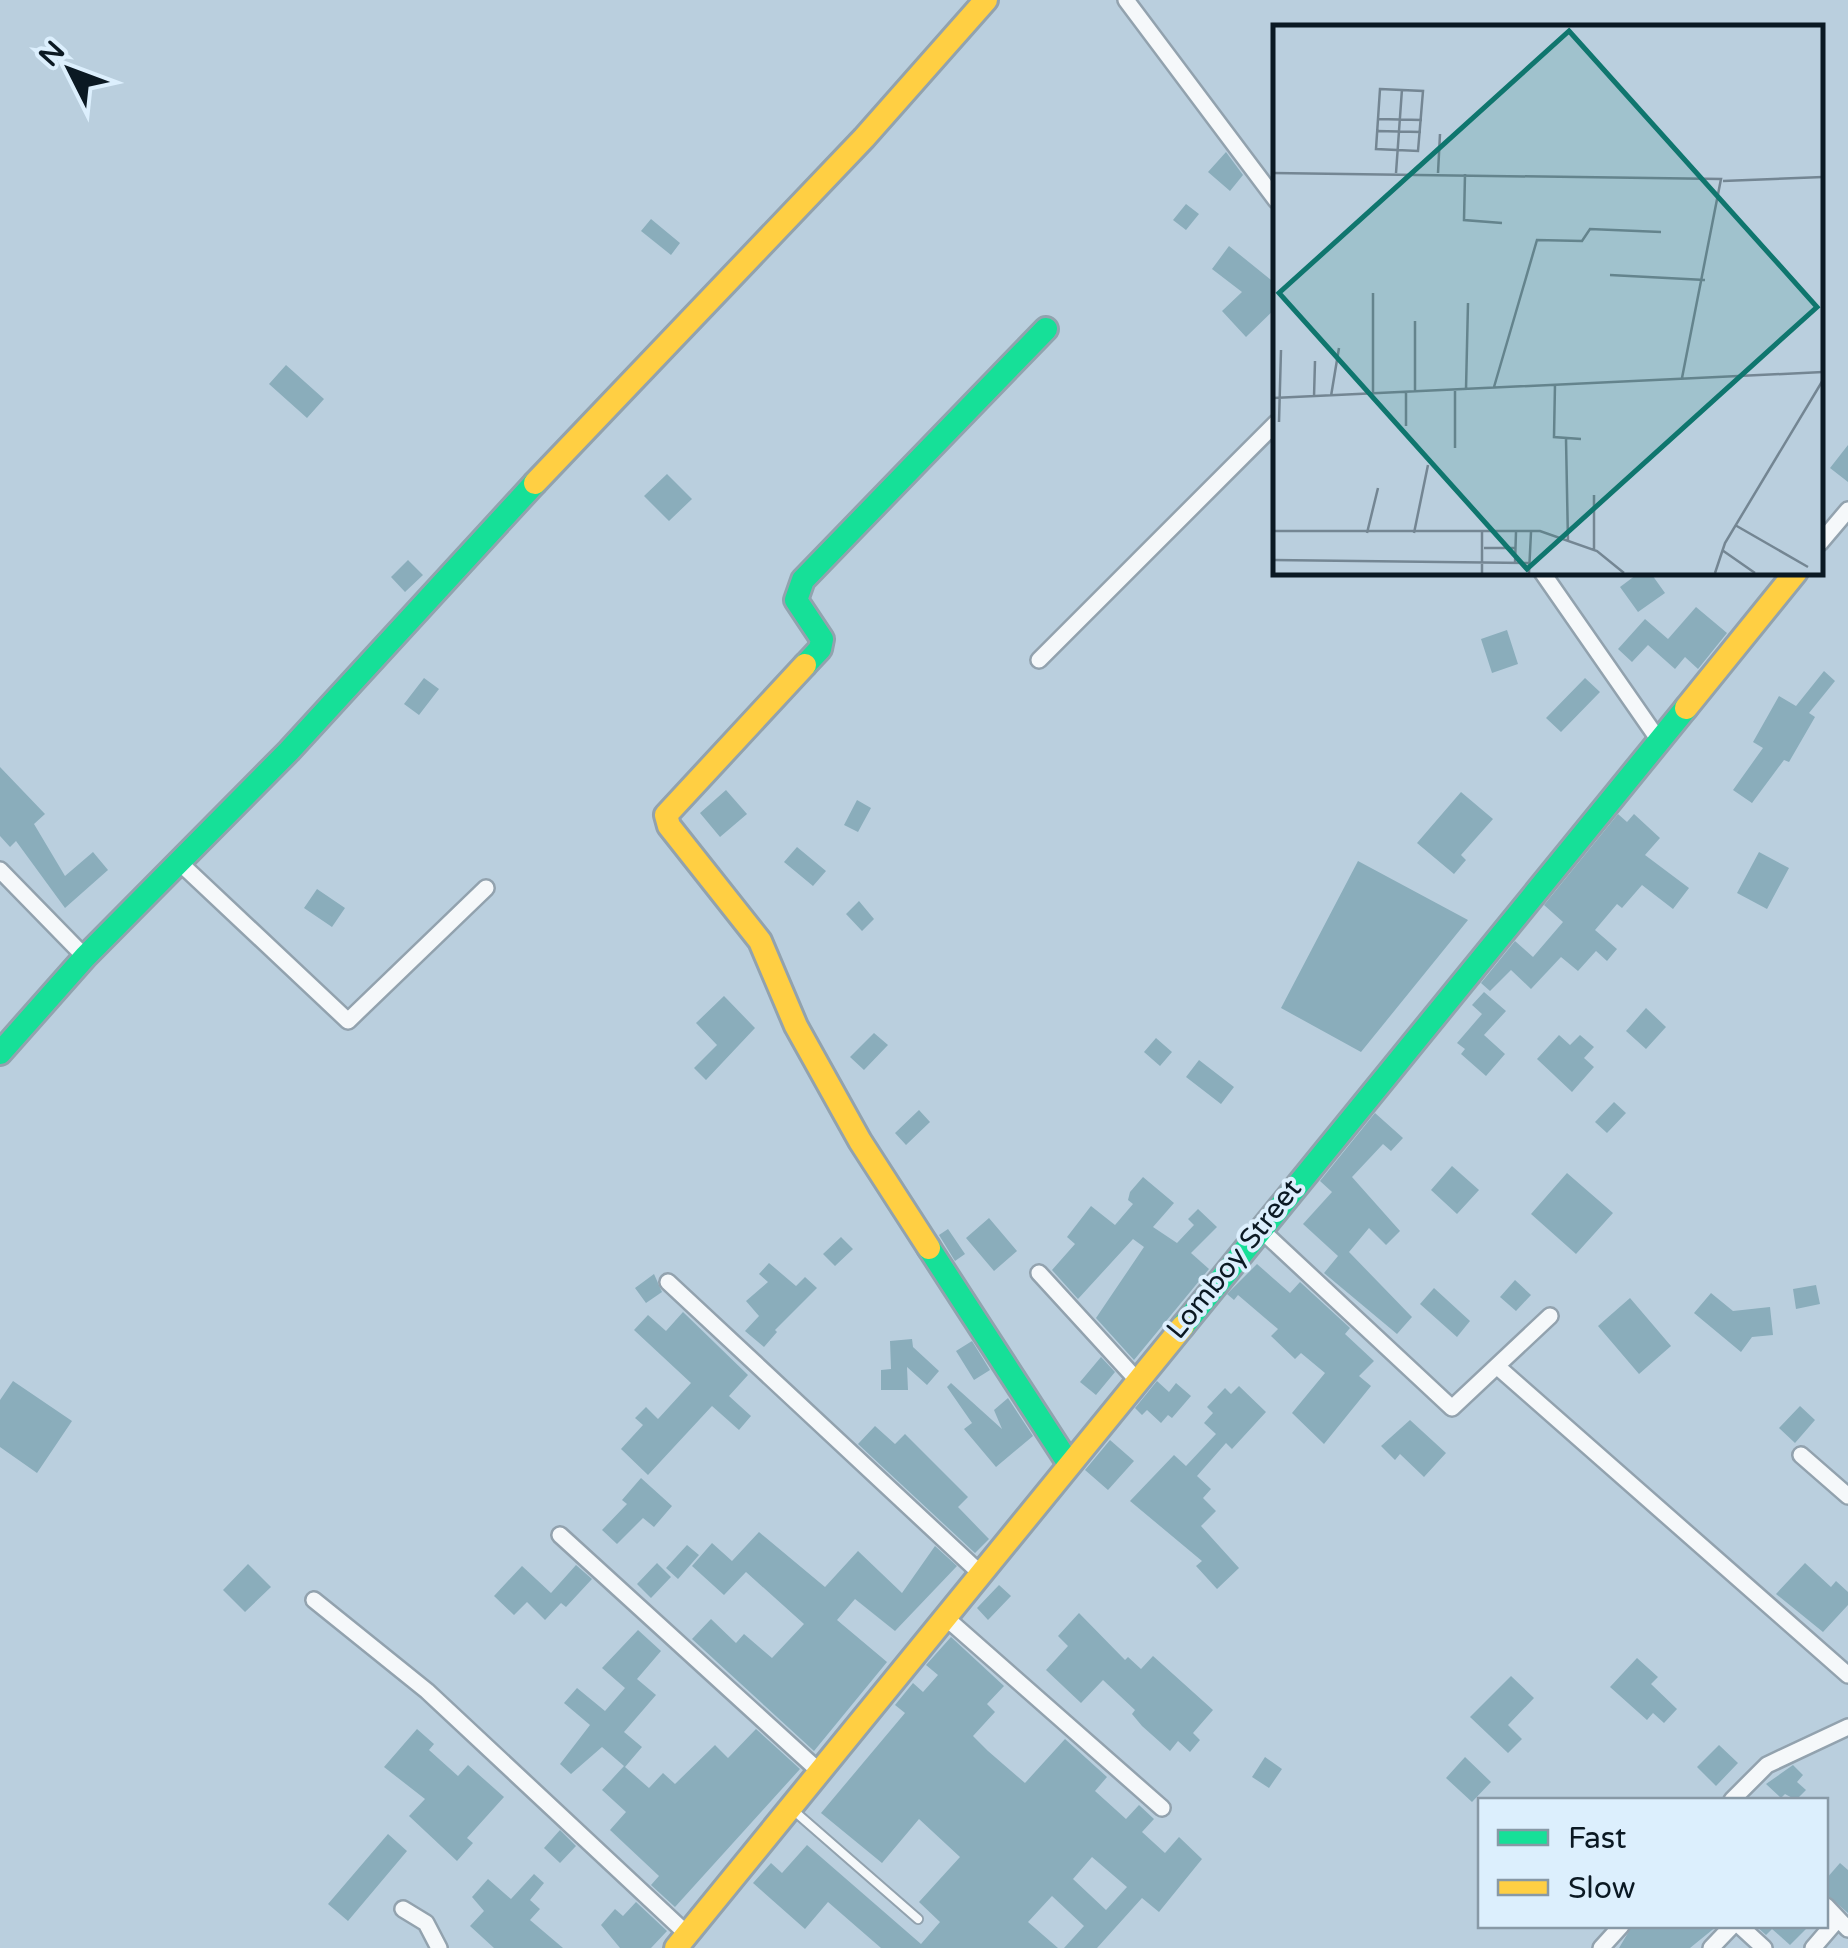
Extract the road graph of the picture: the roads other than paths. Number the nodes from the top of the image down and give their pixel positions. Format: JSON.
{"nodes":[{"id":1,"x":986,"y":0,"type":"edge"},
{"id":2,"x":1126,"y":0,"type":"edge"},
{"id":3,"x":1273,"y":196,"type":"edge"},
{"id":4,"x":1046,"y":329,"type":"dead end"},
{"id":5,"x":1273,"y":427,"type":"edge"},
{"id":6,"x":1848,"y":510,"type":"edge"},
{"id":7,"x":1823,"y":539,"type":"edge"},
{"id":8,"x":1544,"y":575,"type":"edge"},
{"id":9,"x":1794,"y":575,"type":"edge"},
{"id":10,"x":1039,"y":660,"type":"dead end"},
{"id":11,"x":1658,"y":739,"type":"junction"},
{"id":12,"x":180,"y":862,"type":"junction"},
{"id":13,"x":0,"y":870,"type":"edge"},
{"id":14,"x":486,"y":888,"type":"dead end"},
{"id":15,"x":85,"y":957,"type":"junction"},
{"id":16,"x":0,"y":1054,"type":"edge"},
{"id":17,"x":1260,"y":1228,"type":"junction"},
{"id":18,"x":1039,"y":1274,"type":"dead end"},
{"id":19,"x":668,"y":1282,"type":"dead end"},
{"id":20,"x":1550,"y":1316,"type":"dead end"},
{"id":21,"x":1499,"y":1368,"type":"junction"},
{"id":22,"x":1136,"y":1380,"type":"junction"},
{"id":23,"x":1801,"y":1455,"type":"dead end"},
{"id":24,"x":1069,"y":1464,"type":"junction"},
{"id":25,"x":1848,"y":1496,"type":"edge"},
{"id":26,"x":560,"y":1535,"type":"dead end"},
{"id":27,"x":980,"y":1573,"type":"junction"},
{"id":28,"x":314,"y":1600,"type":"dead end"},
{"id":29,"x":945,"y":1617,"type":"junction"},
{"id":30,"x":1848,"y":1675,"type":"edge"},
{"id":31,"x":1848,"y":1726,"type":"edge"},
{"id":32,"x":820,"y":1772,"type":"junction"},
{"id":33,"x":1734,"y":1798,"type":"edge"},
{"id":34,"x":790,"y":1808,"type":"junction"},
{"id":35,"x":1162,"y":1808,"type":"dead end"},
{"id":36,"x":403,"y":1909,"type":"dead end"},
{"id":37,"x":918,"y":1919,"type":"dead end"},
{"id":38,"x":1843,"y":1924,"type":"edge"},
{"id":39,"x":1619,"y":1928,"type":"edge"},
{"id":40,"x":1734,"y":1928,"type":"edge"},
{"id":41,"x":1739,"y":1928,"type":"edge"},
{"id":42,"x":681,"y":1941,"type":"edge"},
{"id":43,"x":439,"y":1948,"type":"edge"},
{"id":44,"x":1600,"y":1948,"type":"edge"},
{"id":45,"x":1712,"y":1948,"type":"edge"},
{"id":46,"x":1764,"y":1948,"type":"edge"},
{"id":47,"x":1812,"y":1948,"type":"edge"}],
"edges":[{"from":1,"to":12,"type":"street"},
{"from":2,"to":3,"type":"street"},
{"from":4,"to":24,"type":"street"},
{"from":5,"to":10,"type":"street"},
{"from":6,"to":7,"type":"street"},
{"from":8,"to":11,"type":"street"},
{"from":9,"to":11,"type":"street","name":"Lomboy Street"},
{"from":11,"to":17,"type":"street","name":"Lomboy Street"},
{"from":12,"to":14,"type":"street"},
{"from":12,"to":15,"type":"street"},
{"from":13,"to":15,"type":"street"},
{"from":15,"to":16,"type":"street"},
{"from":17,"to":21,"type":"street"},
{"from":17,"to":22,"type":"street","name":"Lomboy Street"},
{"from":18,"to":22,"type":"street"},
{"from":19,"to":27,"type":"street"},
{"from":20,"to":21,"type":"street"},
{"from":21,"to":30,"type":"street"},
{"from":22,"to":24,"type":"street","name":"Lomboy Street"},
{"from":23,"to":25,"type":"street"},
{"from":24,"to":27,"type":"street","name":"Lomboy Street"},
{"from":26,"to":32,"type":"street"},
{"from":27,"to":29,"type":"street","name":"Lomboy Street"},
{"from":28,"to":42,"type":"street"},
{"from":29,"to":32,"type":"street","name":"Lomboy Street"},
{"from":29,"to":35,"type":"street"},
{"from":31,"to":33,"type":"street"},
{"from":32,"to":34,"type":"street","name":"Lomboy Street"},
{"from":34,"to":37,"type":"lane"},
{"from":34,"to":42,"type":"street","name":"Lomboy Street"},
{"from":36,"to":43,"type":"street"},
{"from":38,"to":47,"type":"street"},
{"from":39,"to":44,"type":"street"},
{"from":40,"to":45,"type":"street"},
{"from":41,"to":46,"type":"street"}]}
